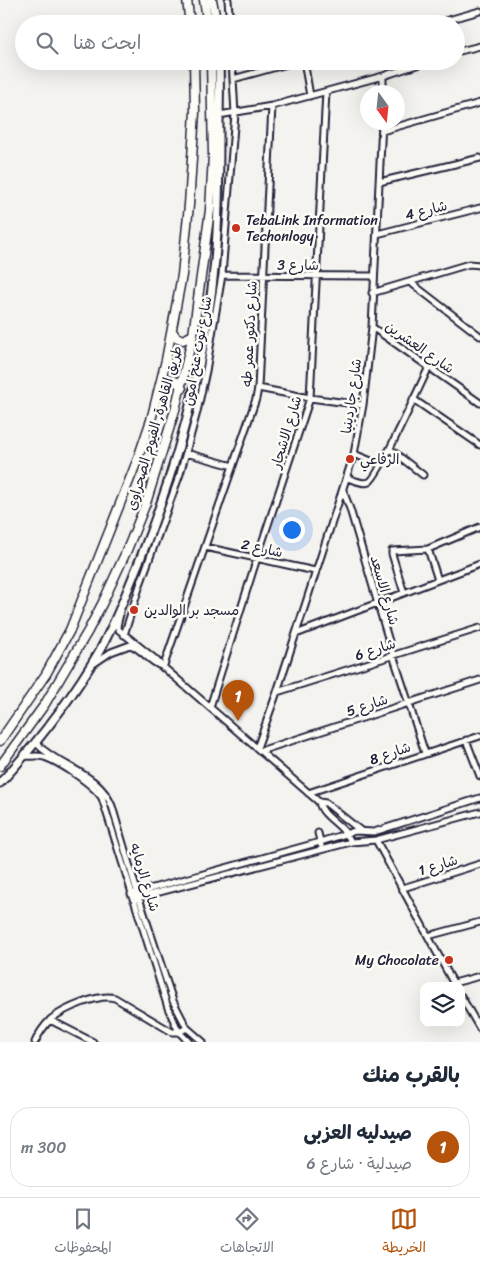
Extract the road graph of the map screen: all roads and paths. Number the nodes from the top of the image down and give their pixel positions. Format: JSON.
{"nodes":[{"id":1,"x":187,"y":0,"type":"edge"},
{"id":2,"x":204,"y":0,"type":"edge"},
{"id":3,"x":212,"y":0,"type":"edge"},
{"id":4,"x":216,"y":0,"type":"edge"},
{"id":5,"x":228,"y":0,"type":"edge"},
{"id":6,"x":480,"y":11,"type":"edge"},
{"id":7,"x":189,"y":15,"type":"edge"},
{"id":8,"x":206,"y":15,"type":"edge"},
{"id":9,"x":216,"y":15,"type":"edge"},
{"id":10,"x":217,"y":15,"type":"edge"},
{"id":11,"x":229,"y":15,"type":"edge"},
{"id":12,"x":465,"y":16,"type":"edge"},
{"id":13,"x":480,"y":46,"type":"edge"},
{"id":14,"x":465,"y":50,"type":"edge"},
{"id":15,"x":194,"y":70,"type":"edge"},
{"id":16,"x":211,"y":70,"type":"edge"},
{"id":17,"x":219,"y":70,"type":"edge"},
{"id":18,"x":232,"y":70,"type":"edge"},
{"id":19,"x":266,"y":70,"type":"edge"},
{"id":20,"x":306,"y":70,"type":"edge"},
{"id":21,"x":401,"y":70,"type":"edge"},
{"id":22,"x":383,"y":76,"type":"junction"},
{"id":23,"x":233,"y":79,"type":"junction"},
{"id":24,"x":382,"y":85,"type":"edge"},
{"id":25,"x":326,"y":92,"type":"junction"},
{"id":26,"x":310,"y":96,"type":"junction"},
{"id":27,"x":480,"y":103,"type":"edge"},
{"id":28,"x":272,"y":106,"type":"junction"},
{"id":29,"x":235,"y":114,"type":"junction"},
{"id":30,"x":219,"y":115,"type":"junction"},
{"id":31,"x":382,"y":131,"type":"joint"},
{"id":32,"x":480,"y":158,"type":"edge"},
{"id":33,"x":379,"y":182,"type":"junction"},
{"id":34,"x":480,"y":208,"type":"edge"},
{"id":35,"x":376,"y":234,"type":"junction"},
{"id":36,"x":480,"y":265,"type":"edge"},
{"id":37,"x":222,"y":276,"type":"junction"},
{"id":38,"x":263,"y":276,"type":"junction"},
{"id":39,"x":317,"y":276,"type":"junction"},
{"id":40,"x":373,"y":276,"type":"junction"},
{"id":41,"x":410,"y":282,"type":"junction"},
{"id":42,"x":372,"y":293,"type":"junction"},
{"id":43,"x":372,"y":327,"type":"junction"},
{"id":44,"x":172,"y":331,"type":"junction"},
{"id":45,"x":193,"y":335,"type":"junction"},
{"id":46,"x":480,"y":336,"type":"edge"},
{"id":47,"x":429,"y":367,"type":"junction"},
{"id":48,"x":161,"y":383,"type":"junction"},
{"id":49,"x":258,"y":388,"type":"junction"},
{"id":50,"x":182,"y":389,"type":"junction"},
{"id":51,"x":310,"y":398,"type":"junction"},
{"id":52,"x":413,"y":399,"type":"junction"},
{"id":53,"x":480,"y":403,"type":"edge"},
{"id":54,"x":363,"y":405,"type":"junction"},
{"id":55,"x":480,"y":445,"type":"edge"},
{"id":56,"x":390,"y":449,"type":"junction"},
{"id":57,"x":186,"y":454,"type":"junction"},
{"id":58,"x":354,"y":454,"type":"junction"},
{"id":59,"x":233,"y":466,"type":"junction"},
{"id":60,"x":381,"y":466,"type":"junction"},
{"id":61,"x":423,"y":475,"type":"dead end"},
{"id":62,"x":347,"y":478,"type":"junction"},
{"id":63,"x":343,"y":490,"type":"junction"},
{"id":64,"x":480,"y":527,"type":"edge"},
{"id":65,"x":205,"y":547,"type":"junction"},
{"id":66,"x":428,"y":549,"type":"junction"},
{"id":67,"x":257,"y":558,"type":"junction"},
{"id":68,"x":480,"y":564,"type":"edge"},
{"id":69,"x":315,"y":571,"type":"junction"},
{"id":70,"x":438,"y":580,"type":"junction"},
{"id":71,"x":404,"y":593,"type":"junction"},
{"id":72,"x":378,"y":604,"type":"junction"},
{"id":73,"x":120,"y":608,"type":"junction"},
{"id":74,"x":480,"y":628,"type":"edge"},
{"id":75,"x":124,"y":634,"type":"junction"},
{"id":76,"x":296,"y":634,"type":"junction"},
{"id":77,"x":393,"y":655,"type":"junction"},
{"id":78,"x":89,"y":667,"type":"junction"},
{"id":79,"x":162,"y":667,"type":"junction"},
{"id":80,"x":480,"y":680,"type":"edge"},
{"id":81,"x":277,"y":692,"type":"junction"},
{"id":82,"x":408,"y":703,"type":"junction"},
{"id":83,"x":210,"y":708,"type":"junction"},
{"id":84,"x":480,"y":736,"type":"edge"},
{"id":85,"x":466,"y":740,"type":"junction"},
{"id":86,"x":0,"y":741,"type":"edge"},
{"id":87,"x":35,"y":742,"type":"junction"},
{"id":88,"x":258,"y":749,"type":"junction"},
{"id":89,"x":425,"y":753,"type":"junction"},
{"id":90,"x":24,"y":756,"type":"junction"},
{"id":91,"x":0,"y":766,"type":"edge"},
{"id":92,"x":480,"y":776,"type":"edge"},
{"id":93,"x":0,"y":783,"type":"edge"},
{"id":94,"x":308,"y":793,"type":"junction"},
{"id":95,"x":480,"y":798,"type":"edge"},
{"id":96,"x":319,"y":802,"type":"junction"},
{"id":97,"x":480,"y":812,"type":"edge"},
{"id":98,"x":361,"y":831,"type":"junction"},
{"id":99,"x":318,"y":833,"type":"dead end"},
{"id":100,"x":347,"y":833,"type":"junction"},
{"id":101,"x":376,"y":840,"type":"junction"},
{"id":102,"x":320,"y":842,"type":"junction"},
{"id":103,"x":351,"y":842,"type":"junction"},
{"id":104,"x":322,"y":850,"type":"junction"},
{"id":105,"x":480,"y":864,"type":"edge"},
{"id":106,"x":403,"y":888,"type":"junction"},
{"id":107,"x":135,"y":896,"type":"junction"},
{"id":108,"x":480,"y":922,"type":"edge"},
{"id":109,"x":428,"y":936,"type":"junction"},
{"id":110,"x":480,"y":976,"type":"edge"},
{"id":111,"x":453,"y":982,"type":"edge"},
{"id":112,"x":460,"y":982,"type":"edge"},
{"id":113,"x":465,"y":1003,"type":"edge"},
{"id":114,"x":50,"y":1020,"type":"junction"},
{"id":115,"x":187,"y":1028,"type":"junction"},
{"id":116,"x":480,"y":1029,"type":"edge"},
{"id":117,"x":179,"y":1032,"type":"junction"},
{"id":118,"x":34,"y":1042,"type":"edge"},
{"id":119,"x":93,"y":1042,"type":"edge"},
{"id":120,"x":189,"y":1042,"type":"edge"},
{"id":121,"x":204,"y":1042,"type":"edge"}],
"edges":[{"from":1,"to":7,"type":"highway"},
{"from":2,"to":8,"type":"highway"},
{"from":3,"to":9,"type":"highway"},
{"from":4,"to":10,"type":"main road"},
{"from":5,"to":11,"type":"street"},
{"from":6,"to":12,"type":"street"},
{"from":13,"to":14,"type":"street"},
{"from":15,"to":44,"type":"highway","name":"طريق القاهرة, الفيوم الصحراوى"},
{"from":16,"to":45,"type":"highway","name":"طريق القاهرة, الفيوم الصحراوى"},
{"from":17,"to":30,"type":"main road"},
{"from":18,"to":23,"type":"street","name":"شارع توت عنخ امون"},
{"from":19,"to":23,"type":"street"},
{"from":20,"to":26,"type":"street"},
{"from":21,"to":22,"type":"street"},
{"from":22,"to":24,"type":"street"},
{"from":22,"to":25,"type":"street"},
{"from":23,"to":29,"type":"street","name":"شارع توت عنخ امون"},
{"from":25,"to":26,"type":"street"},
{"from":25,"to":39,"type":"street","name":"شارع الاشجار"},
{"from":26,"to":28,"type":"street"},
{"from":27,"to":31,"type":"street"},
{"from":28,"to":29,"type":"street"},
{"from":28,"to":38,"type":"street","name":"شارع دكتور عمر طه"},
{"from":29,"to":30,"type":"street"},
{"from":29,"to":37,"type":"street","name":"شارع توت عنخ امون"},
{"from":30,"to":73,"type":"main road"},
{"from":31,"to":33,"type":"street","name":"شارع جاردينيا"},
{"from":32,"to":33,"type":"street"},
{"from":33,"to":35,"type":"street","name":"شارع جاردينيا"},
{"from":34,"to":35,"type":"street","name":"شارع 4"},
{"from":35,"to":40,"type":"street","name":"شارع جاردينيا"},
{"from":36,"to":41,"type":"street"},
{"from":37,"to":38,"type":"street","name":"شارع 3"},
{"from":37,"to":57,"type":"street","name":"شارع توت عنخ امون"},
{"from":38,"to":39,"type":"street","name":"شارع 3"},
{"from":38,"to":49,"type":"street","name":"شارع دكتور عمر طه"},
{"from":39,"to":40,"type":"street","name":"شارع 3"},
{"from":39,"to":51,"type":"street","name":"شارع الاشجار"},
{"from":40,"to":42,"type":"street","name":"شارع جاردينيا"},
{"from":41,"to":42,"type":"street"},
{"from":41,"to":46,"type":"street"},
{"from":42,"to":43,"type":"street","name":"شارع جاردينيا"},
{"from":43,"to":47,"type":"street","name":"شارع العشرين"},
{"from":43,"to":54,"type":"street","name":"شارع جاردينيا"},
{"from":44,"to":45,"type":"highway"},
{"from":44,"to":48,"type":"highway","name":"طريق القاهرة, الفيوم الصحراوى"},
{"from":45,"to":50,"type":"highway","name":"طريق القاهرة, الفيوم الصحراوى"},
{"from":47,"to":52,"type":"street"},
{"from":47,"to":53,"type":"street","name":"شارع العشرين"},
{"from":48,"to":50,"type":"highway"},
{"from":48,"to":86,"type":"highway","name":"طريق القاهرة, الفيوم الصحراوى"},
{"from":49,"to":51,"type":"street"},
{"from":49,"to":59,"type":"street","name":"شارع دكتور عمر طه"},
{"from":50,"to":91,"type":"highway","name":"طريق القاهرة, الفيوم الصحراوى"},
{"from":51,"to":54,"type":"street"},
{"from":51,"to":67,"type":"street","name":"شارع الاشجار"},
{"from":52,"to":55,"type":"street"},
{"from":52,"to":56,"type":"street"},
{"from":54,"to":58,"type":"street","name":"شارع جاردينيا"},
{"from":56,"to":60,"type":"street"},
{"from":56,"to":61,"type":"street"},
{"from":57,"to":59,"type":"street"},
{"from":57,"to":75,"type":"street","name":"شارع توت عنخ امون"},
{"from":58,"to":60,"type":"street"},
{"from":58,"to":62,"type":"street","name":"شارع جاردينيا"},
{"from":59,"to":65,"type":"street","name":"شارع دكتور عمر طه"},
{"from":60,"to":62,"type":"street"},
{"from":62,"to":63,"type":"street","name":"شارع جاردينيا"},
{"from":63,"to":69,"type":"street","name":"شارع جاردينيا"},
{"from":63,"to":72,"type":"street","name":"شارع الاسعد"},
{"from":64,"to":66,"type":"street"},
{"from":65,"to":67,"type":"street","name":"شارع 2"},
{"from":65,"to":79,"type":"street","name":"شارع دكتور عمر طه"},
{"from":66,"to":70,"type":"street"},
{"from":66,"to":71,"type":"street"},
{"from":67,"to":69,"type":"street","name":"شارع 2"},
{"from":67,"to":83,"type":"street","name":"شارع الاشجار"},
{"from":68,"to":70,"type":"street"},
{"from":69,"to":76,"type":"street","name":"شارع جاردينيا"},
{"from":70,"to":71,"type":"street"},
{"from":71,"to":72,"type":"street"},
{"from":72,"to":76,"type":"street"},
{"from":72,"to":77,"type":"street","name":"شارع الاسعد"},
{"from":73,"to":75,"type":"street"},
{"from":73,"to":78,"type":"main road"},
{"from":74,"to":77,"type":"street","name":"شارع 6"},
{"from":75,"to":79,"type":"street"},
{"from":76,"to":81,"type":"street","name":"شارع جاردينيا"},
{"from":77,"to":81,"type":"street","name":"شارع 6"},
{"from":77,"to":82,"type":"street","name":"شارع الاسعد"},
{"from":78,"to":79,"type":"street"},
{"from":78,"to":87,"type":"main road"},
{"from":79,"to":83,"type":"street"},
{"from":80,"to":82,"type":"street","name":"شارع 5"},
{"from":81,"to":88,"type":"street","name":"شارع جاردينيا"},
{"from":82,"to":88,"type":"street","name":"شارع 5"},
{"from":82,"to":89,"type":"street","name":"شارع الاسعد"},
{"from":83,"to":88,"type":"street"},
{"from":84,"to":85,"type":"street","name":"شارع 8"},
{"from":85,"to":89,"type":"street","name":"شارع 8"},
{"from":85,"to":92,"type":"street"},
{"from":87,"to":90,"type":"main road"},
{"from":87,"to":107,"type":"street","name":"شارع الرمايه"},
{"from":88,"to":94,"type":"street"},
{"from":89,"to":94,"type":"street","name":"شارع 8"},
{"from":90,"to":93,"type":"main road"},
{"from":90,"to":107,"type":"street","name":"شارع الرمايه"},
{"from":94,"to":96,"type":"street"},
{"from":95,"to":98,"type":"street"},
{"from":96,"to":98,"type":"street"},
{"from":96,"to":100,"type":"street"},
{"from":97,"to":101,"type":"street"},
{"from":98,"to":100,"type":"street"},
{"from":99,"to":102,"type":"street"},
{"from":100,"to":102,"type":"street"},
{"from":100,"to":103,"type":"street"},
{"from":101,"to":103,"type":"street"},
{"from":101,"to":106,"type":"street"},
{"from":102,"to":104,"type":"street"},
{"from":102,"to":107,"type":"street"},
{"from":103,"to":104,"type":"street"},
{"from":104,"to":107,"type":"street"},
{"from":105,"to":106,"type":"street","name":"شارع 1"},
{"from":106,"to":109,"type":"street"},
{"from":107,"to":115,"type":"street","name":"شارع الرمايه"},
{"from":107,"to":117,"type":"street","name":"شارع الرمايه"},
{"from":108,"to":109,"type":"street"},
{"from":109,"to":111,"type":"street"},
{"from":110,"to":112,"type":"street"},
{"from":113,"to":116,"type":"street"},
{"from":114,"to":117,"type":"street"},
{"from":114,"to":118,"type":"street"},
{"from":114,"to":119,"type":"street"},
{"from":115,"to":117,"type":"street"},
{"from":115,"to":121,"type":"street","name":"شارع الرمايه"},
{"from":117,"to":120,"type":"street","name":"شارع الرمايه"}]}
